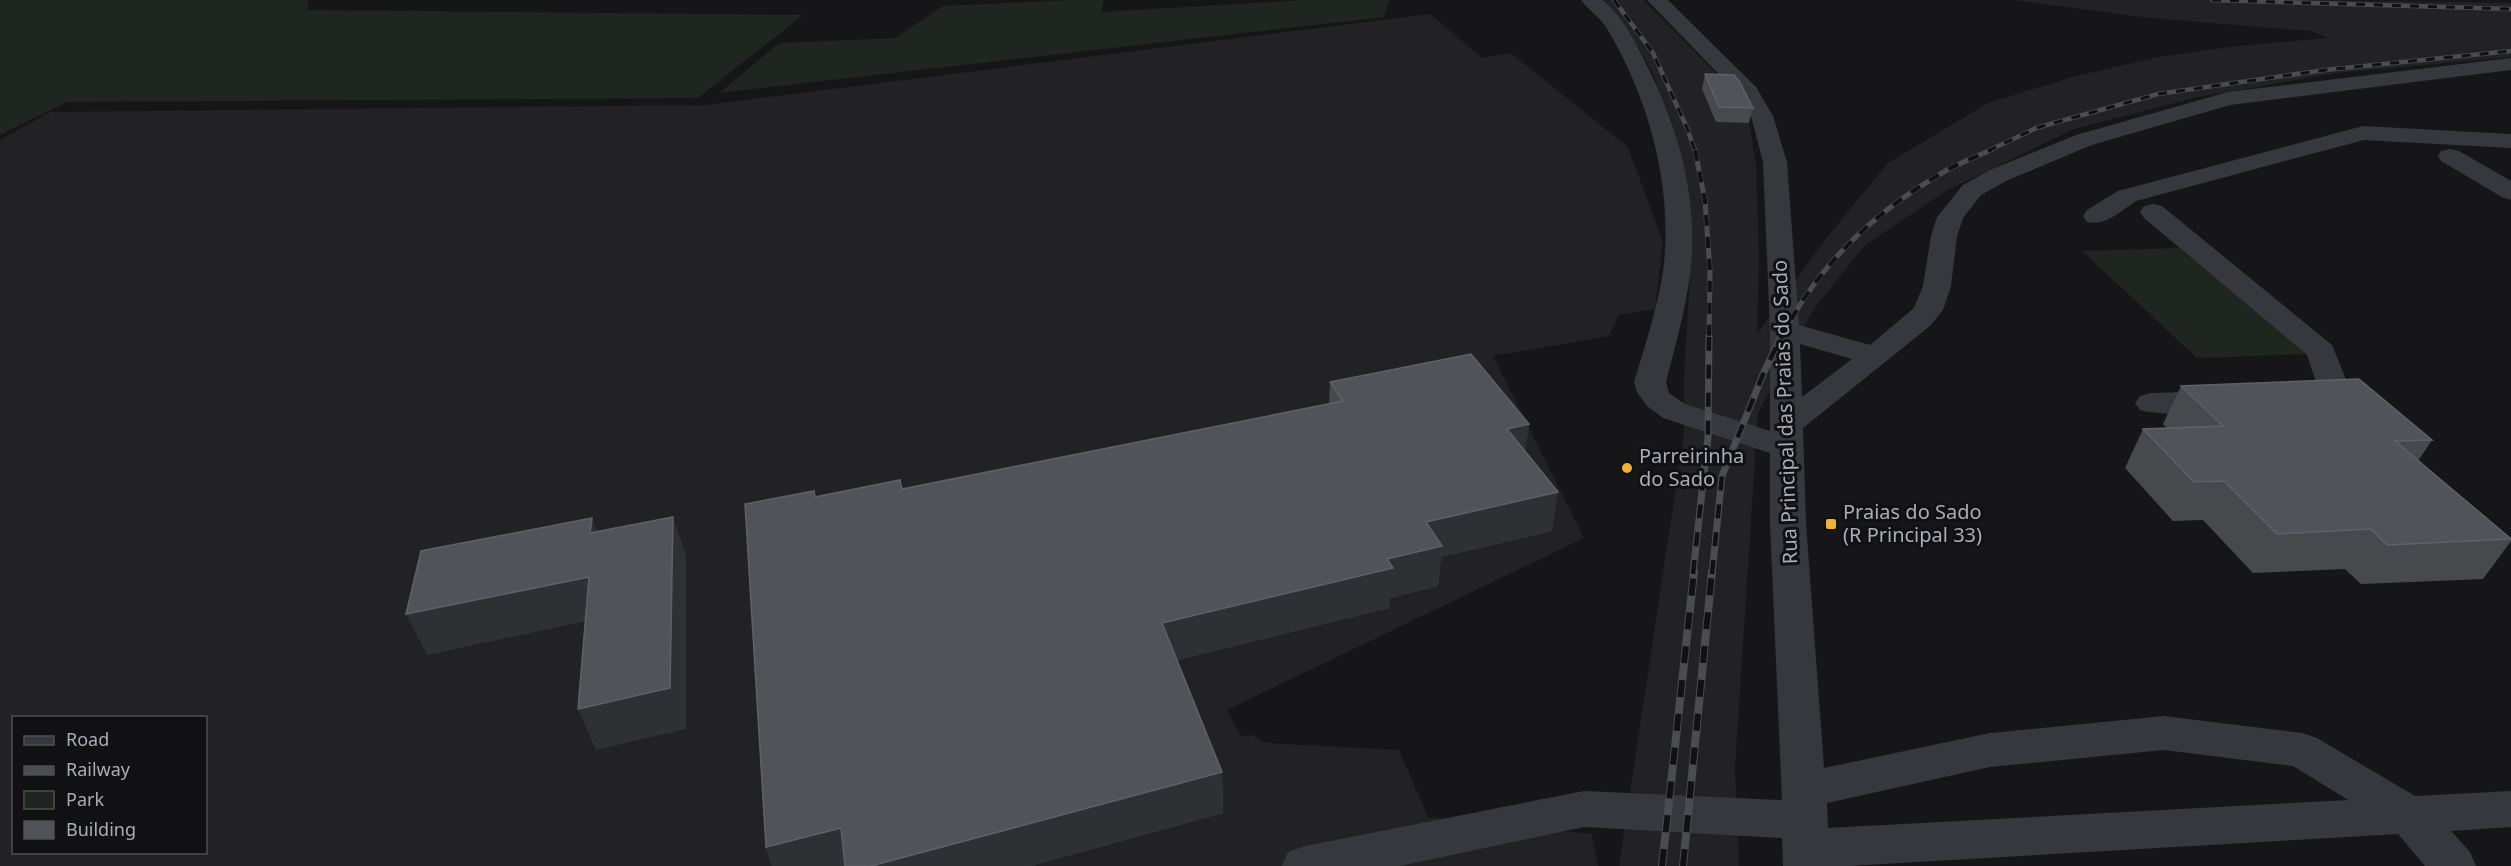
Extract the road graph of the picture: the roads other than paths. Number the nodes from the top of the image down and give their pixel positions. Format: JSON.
{"nodes":[{"id":1,"x":1591,"y":0,"type":"edge"},
{"id":2,"x":1657,"y":0,"type":"edge"},
{"id":3,"x":2511,"y":64,"type":"edge"},
{"id":4,"x":2511,"y":141,"type":"edge"},
{"id":5,"x":2450,"y":156,"type":"dead end"},
{"id":6,"x":2511,"y":192,"type":"edge"},
{"id":7,"x":2153,"y":212,"type":"dead end"},
{"id":8,"x":2096,"y":216,"type":"dead end"},
{"id":9,"x":1785,"y":330,"type":"junction"},
{"id":10,"x":1875,"y":356,"type":"junction"},
{"id":11,"x":2337,"y":397,"type":"junction"},
{"id":12,"x":2278,"y":399,"type":"edge"},
{"id":13,"x":2244,"y":400,"type":"edge"},
{"id":14,"x":2151,"y":404,"type":"dead end"},
{"id":15,"x":2363,"y":420,"type":"edge"},
{"id":16,"x":1787,"y":436,"type":"junction"},
{"id":17,"x":2511,"y":808,"type":"edge"},
{"id":18,"x":2408,"y":814,"type":"junction"},
{"id":19,"x":1806,"y":831,"type":"edge"},
{"id":20,"x":1305,"y":866,"type":"edge"},
{"id":21,"x":2453,"y":866,"type":"edge"}],
"edges":[{"from":1,"to":16,"type":"street"},
{"from":2,"to":9,"type":"street","name":"Rua Principal das Praias do Sado"},
{"from":3,"to":10,"type":"street"},
{"from":4,"to":8,"type":"street"},
{"from":5,"to":6,"type":"street"},
{"from":7,"to":11,"type":"street"},
{"from":9,"to":10,"type":"street"},
{"from":9,"to":16,"type":"street","name":"Rua Principal das Praias do Sado"},
{"from":10,"to":16,"type":"street"},
{"from":11,"to":12,"type":"street"},
{"from":11,"to":15,"type":"street"},
{"from":13,"to":14,"type":"street"},
{"from":16,"to":19,"type":"street","name":"Rua Principal das Praias do Sado"},
{"from":17,"to":18,"type":"street"},
{"from":18,"to":19,"type":"street"},
{"from":18,"to":19,"type":"street"},
{"from":18,"to":21,"type":"street"},
{"from":19,"to":20,"type":"street"}]}
